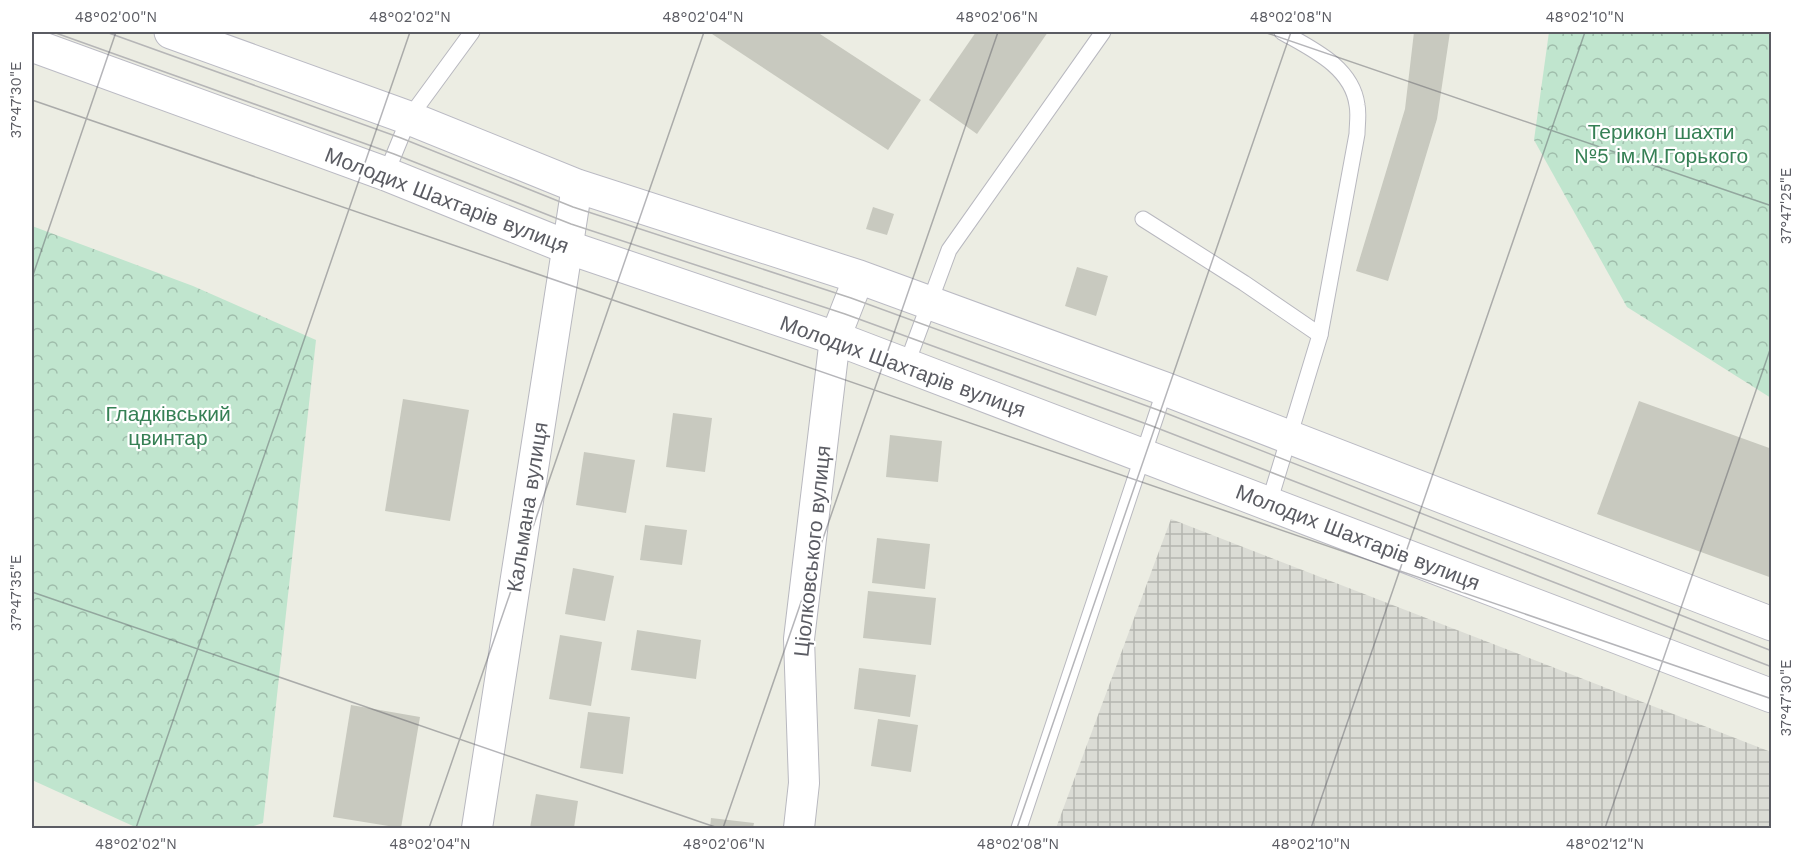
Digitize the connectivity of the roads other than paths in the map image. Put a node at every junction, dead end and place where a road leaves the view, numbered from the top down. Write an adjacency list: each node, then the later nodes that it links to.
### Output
1 (171, 32): 6 (main road)
2 (472, 32): 6 (lane)
3 (1103, 32): 12 (lane)
4 (1282, 32): 13 (lane)
5 (32, 45): 7 (main road, Молодих Шахтарів вулиця)
6 (410, 118): 7 (lane); 8 (main road)
7 (386, 174): 10 (main road, Молодих Шахтарів вулиця)
8 (577, 186): 10 (street, Кальмана вулиця); 11 (main road)
9 (1143, 219): 13 (lane)
10 (567, 247): 14 (main road, Молодих Шахтарів вулиця); 22 (street, Кальмана вулиця)
11 (859, 278): 12 (main road); 14 (street, Ціолковського вулиця)
12 (930, 304): 15 (lane); 16 (main road)
13 (1320, 335): 17 (lane)
14 (835, 338): 15 (main road, Молодих Шахтарів вулиця); 23 (street, Ціолковського вулиця)
15 (906, 366): 18 (main road, Молодих Шахтарів вулиця)
16 (1165, 389): 17 (main road); 18 (lane)
17 (1290, 438): 19 (lane); 20 (main road)
18 (1142, 454): 19 (main road, Молодих Шахтарів вулиця); 24 (lane)
19 (1269, 503): 21 (main road, Молодих Шахтарів вулиця)
20 (1772, 624)
21 (1772, 696)
22 (477, 828)
23 (799, 828)
24 (1019, 828)

